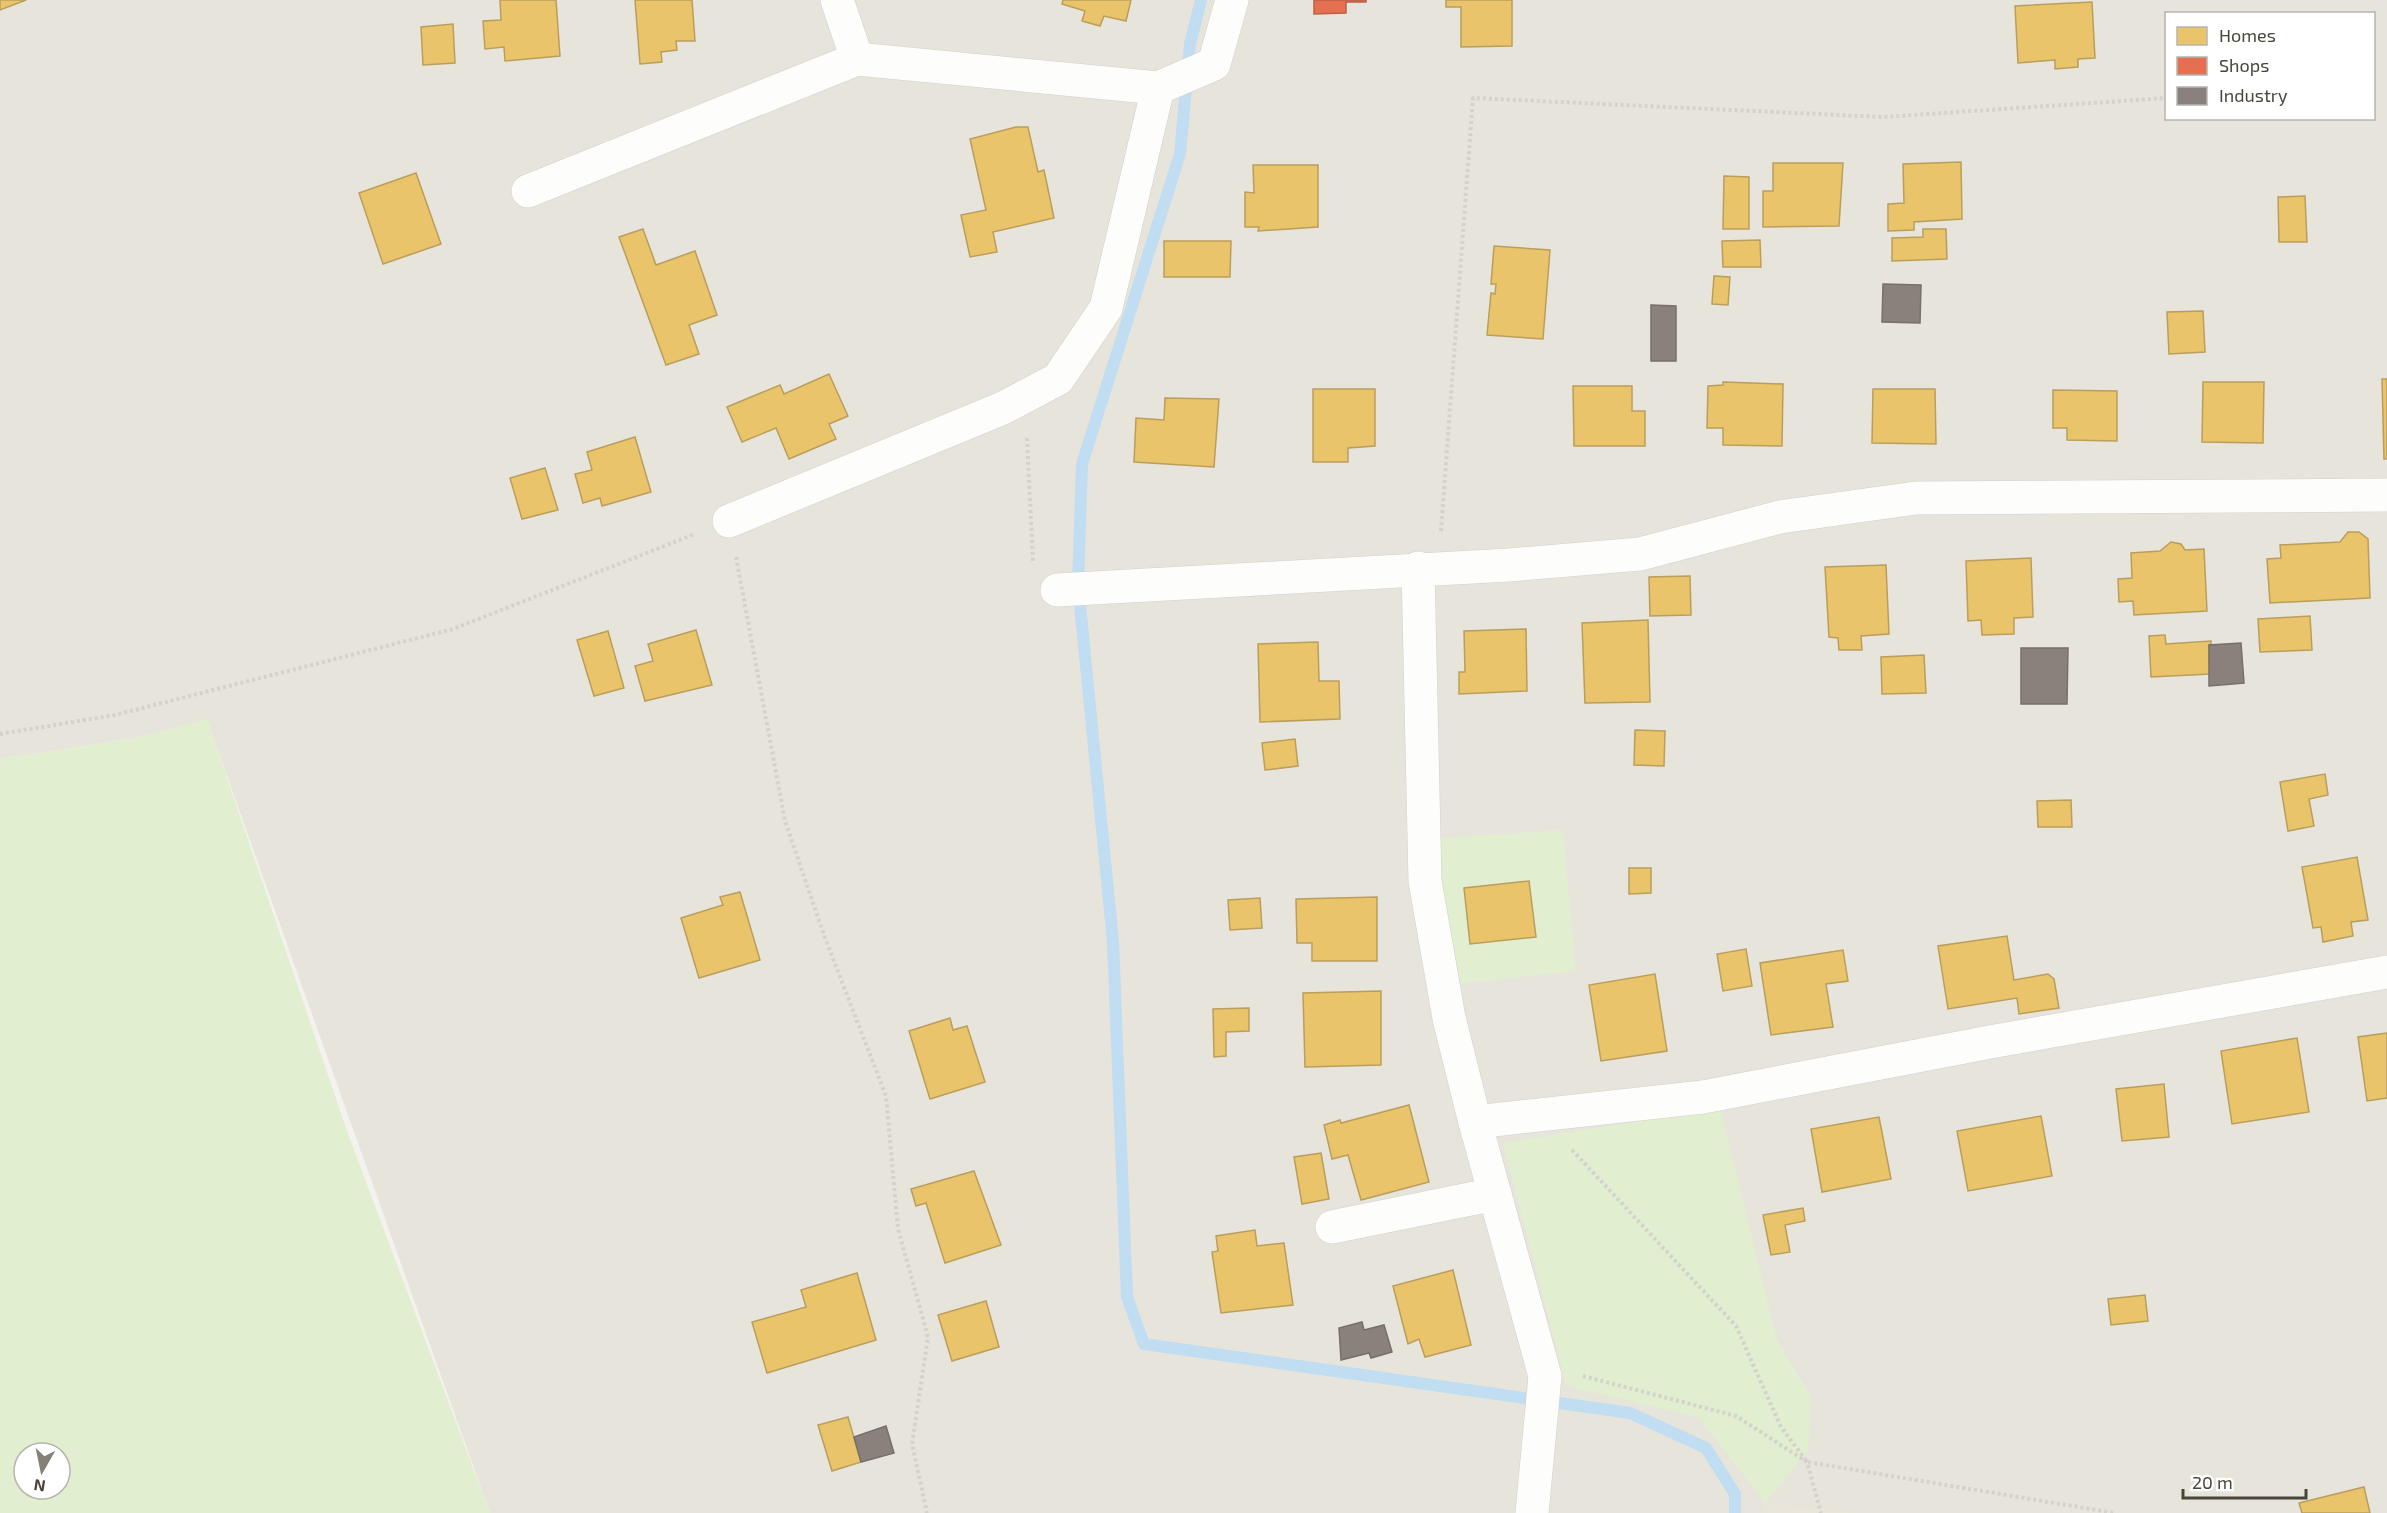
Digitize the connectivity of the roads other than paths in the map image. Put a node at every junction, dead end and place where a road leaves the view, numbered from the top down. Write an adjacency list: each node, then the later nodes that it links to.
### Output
1 (837, 0): 3 (street)
2 (1232, 0): 4 (street)
3 (857, 59): 4 (street); 5 (street)
4 (1158, 88): 7 (street)
5 (528, 191)
6 (2387, 495): 8 (street)
7 (729, 521)
8 (1428, 568): 9 (street); 11 (street)
9 (1057, 590)
10 (2387, 972): 11 (street)
11 (1475, 1122): 12 (street)
12 (1495, 1194): 13 (street); 14 (street)
13 (1332, 1227)
14 (1532, 1513)

